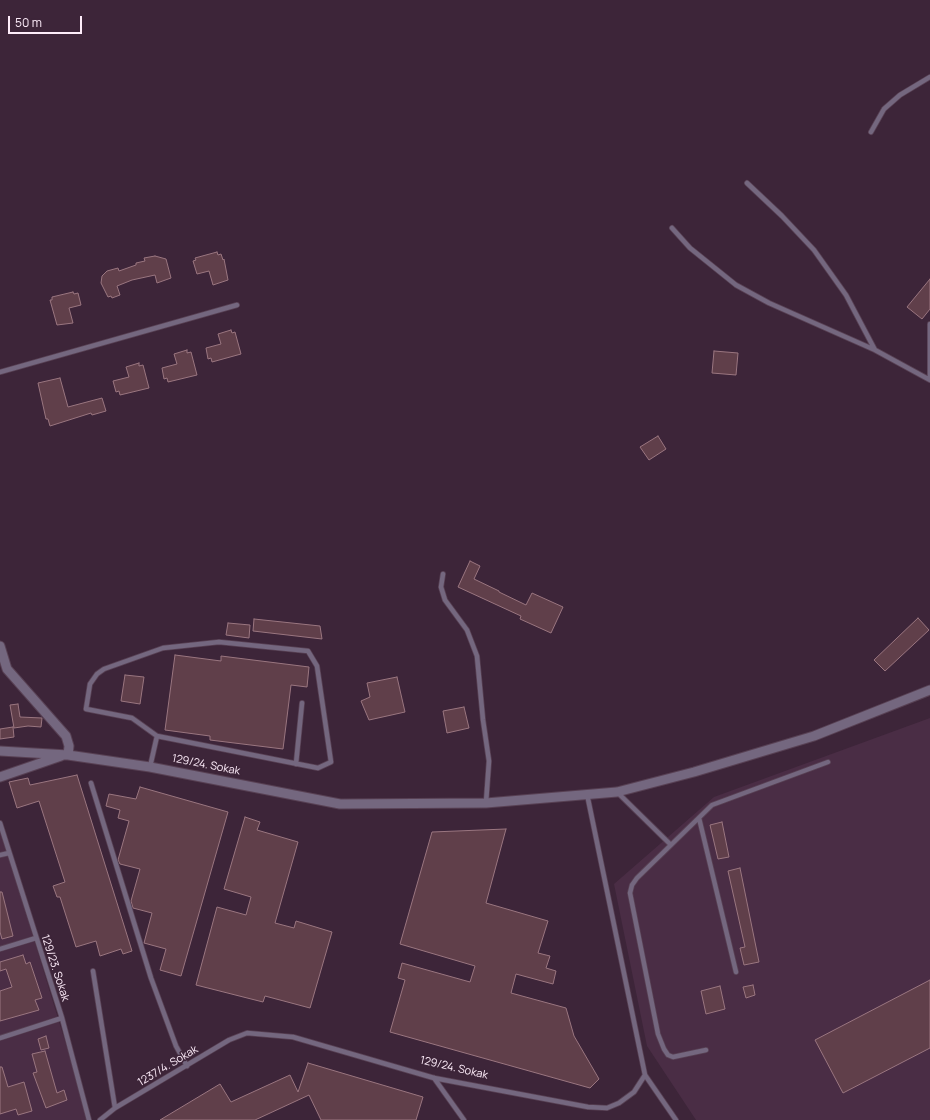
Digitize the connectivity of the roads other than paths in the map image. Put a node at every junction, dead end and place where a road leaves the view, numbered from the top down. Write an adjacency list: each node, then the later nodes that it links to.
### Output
1 (930, 77): 2 (lane)
2 (871, 132)
3 (747, 182): 7 (lane)
4 (672, 228): 7 (lane)
5 (237, 305): 8 (lane)
6 (930, 324): 9 (lane)
7 (876, 350): 9 (lane)
8 (0, 372)
9 (930, 380)
10 (443, 574): 24 (lane)
11 (0, 646): 16 (street)
12 (930, 690): 22 (street, 129/24. Sokak)
13 (302, 703): 18 (lane)
14 (157, 736): 18 (lane); 18 (lane); 19 (lane)
15 (0, 751): 16 (street, 129/24. Sokak)
16 (67, 755): 19 (street, 129/24. Sokak); 20 (street, 129/24. Sokak)
17 (828, 762): 25 (lane)
18 (296, 764)
19 (150, 767): 24 (street, 129/24. Sokak)
20 (0, 777)
21 (91, 783): 38 (lane)
22 (617, 792): 23 (street, 129/24. Sokak); 27 (lane)
23 (587, 794): 24 (street, 129/24. Sokak); 39 (lane)
24 (486, 803)
25 (699, 818): 27 (lane); 33 (lane)
26 (0, 823): 28 (lane, 129/23. Sokak)
27 (671, 845): 37 (lane)
28 (9, 853): 29 (lane); 30 (lane, 129/23. Sokak)
29 (0, 855)
30 (36, 938): 31 (lane); 34 (lane, 129/23. Sokak)
31 (0, 949)
32 (93, 971): 41 (lane)
33 (736, 972)
34 (62, 1018): 36 (lane); 42 (lane, 129/23. Sokak)
35 (247, 1033): 38 (lane, 1237/4. Sokak); 40 (lane, 129/24. Sokak)
36 (0, 1038)
37 (706, 1050)
38 (187, 1066): 41 (lane, 1237/4. Sokak)
39 (645, 1075): 40 (lane, 129/24. Sokak); 45 (lane)
40 (434, 1078): 44 (lane)
41 (115, 1108): 43 (lane, 1237/4. Sokak)
42 (89, 1120)
43 (100, 1120)
44 (464, 1120)
45 (676, 1120)

